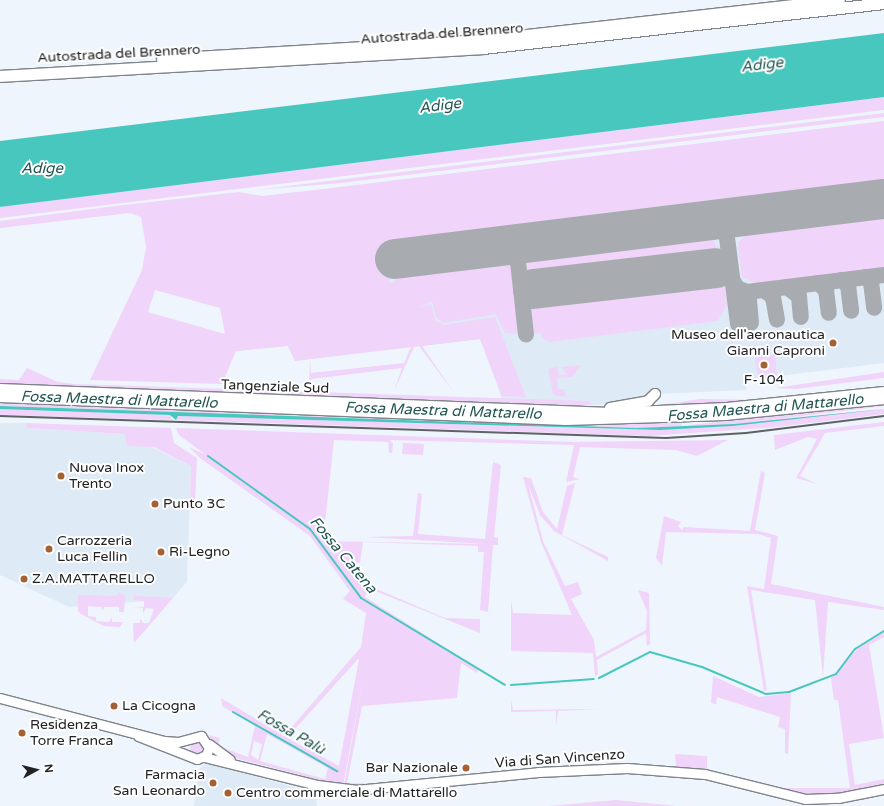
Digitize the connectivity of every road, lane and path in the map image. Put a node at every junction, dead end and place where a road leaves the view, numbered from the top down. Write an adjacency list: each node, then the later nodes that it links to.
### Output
1 (839, 0): 3 (highway, Autostrada del Brennero)
2 (884, 3): 4 (highway, Autostrada del Brennero)
3 (0, 69)
4 (0, 76)
5 (884, 392): 9 (highway, Tangenziale Sud)
6 (654, 394): 9 (highway)
7 (1, 395): 8 (highway, Tangenziale Sud); 9 (highway, Tangenziale Sud)
8 (884, 399)
9 (568, 413)
10 (0, 698): 11 (main road)
11 (138, 736): 12 (main road); 14 (main road)
12 (189, 740): 13 (main road); 14 (main road)
13 (209, 744): 15 (main road); 16 (main road, Via di San Vincenzo)
14 (188, 754): 15 (main road)
15 (204, 757): 16 (main road, Via di San Vincenzo)
16 (237, 763): 17 (main road, Via di San Vincenzo)
17 (884, 789)

